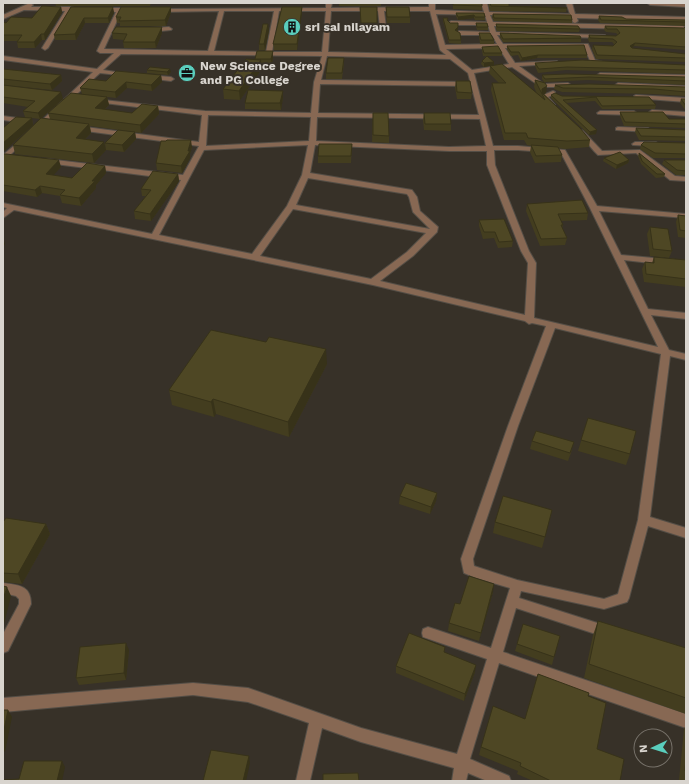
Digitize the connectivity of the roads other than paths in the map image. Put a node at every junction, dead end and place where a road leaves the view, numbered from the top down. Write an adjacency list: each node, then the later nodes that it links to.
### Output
1 (15, 3): 6 (street)
2 (172, 3): 14 (street)
3 (484, 3): 18 (street)
4 (569, 3): 19 (street)
5 (650, 3): 8 (street)
6 (29, 5): 10 (street); 20 (street)
7 (328, 6): 16 (street); 17 (street); 42 (street)
8 (686, 6)
9 (432, 8): 17 (street); 18 (street); 37 (street)
10 (69, 10): 11 (street); 38 (street)
11 (119, 10): 12 (street); 28 (street)
12 (140, 10)
13 (154, 10): 14 (street)
14 (168, 10): 15 (street)
15 (222, 10): 16 (street); 40 (street)
16 (277, 10): 41 (street)
17 (381, 10): 25 (street)
18 (486, 12): 19 (street); 22 (street)
19 (573, 15): 21 (street); 24 (street)
20 (3, 17)
21 (686, 19)
22 (489, 22): 23 (street); 24 (street); 32 (street)
23 (451, 23)
24 (578, 25): 26 (street); 33 (street)
25 (383, 27)
26 (683, 28)
27 (170, 29): 30 (street)
28 (110, 30): 29 (street); 39 (street)
29 (117, 30)
30 (140, 30)
31 (459, 33): 32 (street)
32 (493, 33): 33 (street); 35 (street)
33 (582, 35): 34 (street); 36 (street)
34 (608, 36)
35 (499, 45): 36 (street); 37 (street); 49 (street)
36 (590, 45): 47 (street)
37 (442, 47): 43 (street)
38 (45, 48)
39 (119, 52): 40 (street); 50 (street)
40 (211, 52): 41 (street)
41 (269, 53): 42 (street)
42 (325, 54): 43 (street); 59 (street)
43 (452, 57): 51 (street)
44 (3, 58): 50 (street)
45 (565, 62): 49 (street)
46 (586, 62): 47 (street)
47 (593, 62): 48 (street)
48 (608, 63)
49 (513, 64): 51 (street); 56 (street)
50 (98, 72): 53 (street); 68 (street)
51 (471, 72): 60 (street)
52 (589, 75): 57 (street)
53 (134, 76)
54 (141, 76): 58 (street)
55 (545, 76): 56 (street)
56 (531, 77): 63 (street)
57 (686, 77)
58 (171, 79)
59 (317, 82): 60 (street); 75 (street)
60 (475, 84): 78 (street)
61 (573, 84): 63 (street)
62 (610, 84): 64 (street)
63 (543, 86): 65 (street)
64 (686, 88)
65 (552, 93): 67 (street); 73 (street)
66 (63, 96): 68 (street)
67 (561, 96)
68 (71, 97): 69 (street); 80 (street)
69 (79, 98)
70 (632, 98): 72 (street)
71 (87, 99): 74 (street)
72 (686, 100)
73 (559, 112)
74 (205, 114): 75 (street); 89 (street)
75 (314, 114): 78 (street); 86 (street)
76 (600, 114): 77 (street)
77 (686, 114)
78 (483, 117): 90 (street)
79 (3, 118): 80 (street)
80 (42, 124): 81 (street); 91 (street)
81 (50, 125)
82 (72, 128): 89 (street)
83 (577, 128): 93 (street)
84 (618, 129): 85 (street)
85 (656, 130)
86 (312, 142): 89 (street); 90 (street); 95 (street)
87 (635, 144): 88 (street)
88 (664, 144)
89 (202, 146): 96 (street)
90 (490, 147): 100 (street); 111 (street)
91 (7, 157)
92 (38, 160): 96 (street)
93 (651, 161): 94 (street); 97 (street)
94 (665, 161)
95 (306, 175): 99 (street); 103 (street)
96 (186, 178): 104 (street)
97 (686, 179)
98 (8, 206): 101 (street); 104 (street)
99 (291, 206): 103 (street); 106 (street)
100 (594, 208): 102 (street); 105 (street)
101 (3, 216)
102 (686, 216)
103 (432, 232): 108 (street)
104 (154, 237): 106 (street)
105 (618, 256): 107 (street); 109 (street)
106 (254, 258): 108 (street)
107 (686, 264)
108 (373, 282): 111 (street)
109 (645, 311): 110 (street); 113 (street)
110 (686, 316)
111 (529, 321): 112 (street)
112 (551, 326): 113 (street); 117 (street)
113 (666, 352): 114 (street); 115 (street)
114 (686, 357)
115 (644, 520): 116 (street); 117 (street)
116 (686, 533)
117 (517, 585): 119 (street)
118 (3, 588): 122 (street)
119 (513, 601): 121 (street); 123 (street)
120 (428, 633): 123 (street)
121 (618, 636)
122 (3, 647)
123 (496, 656): 126 (street); 127 (street)
124 (3, 705): 125 (street)
125 (317, 719): 127 (street); 128 (street)
126 (686, 721)
127 (462, 763): 129 (street); 130 (street)
128 (303, 781)
129 (459, 781)
130 (504, 781)

